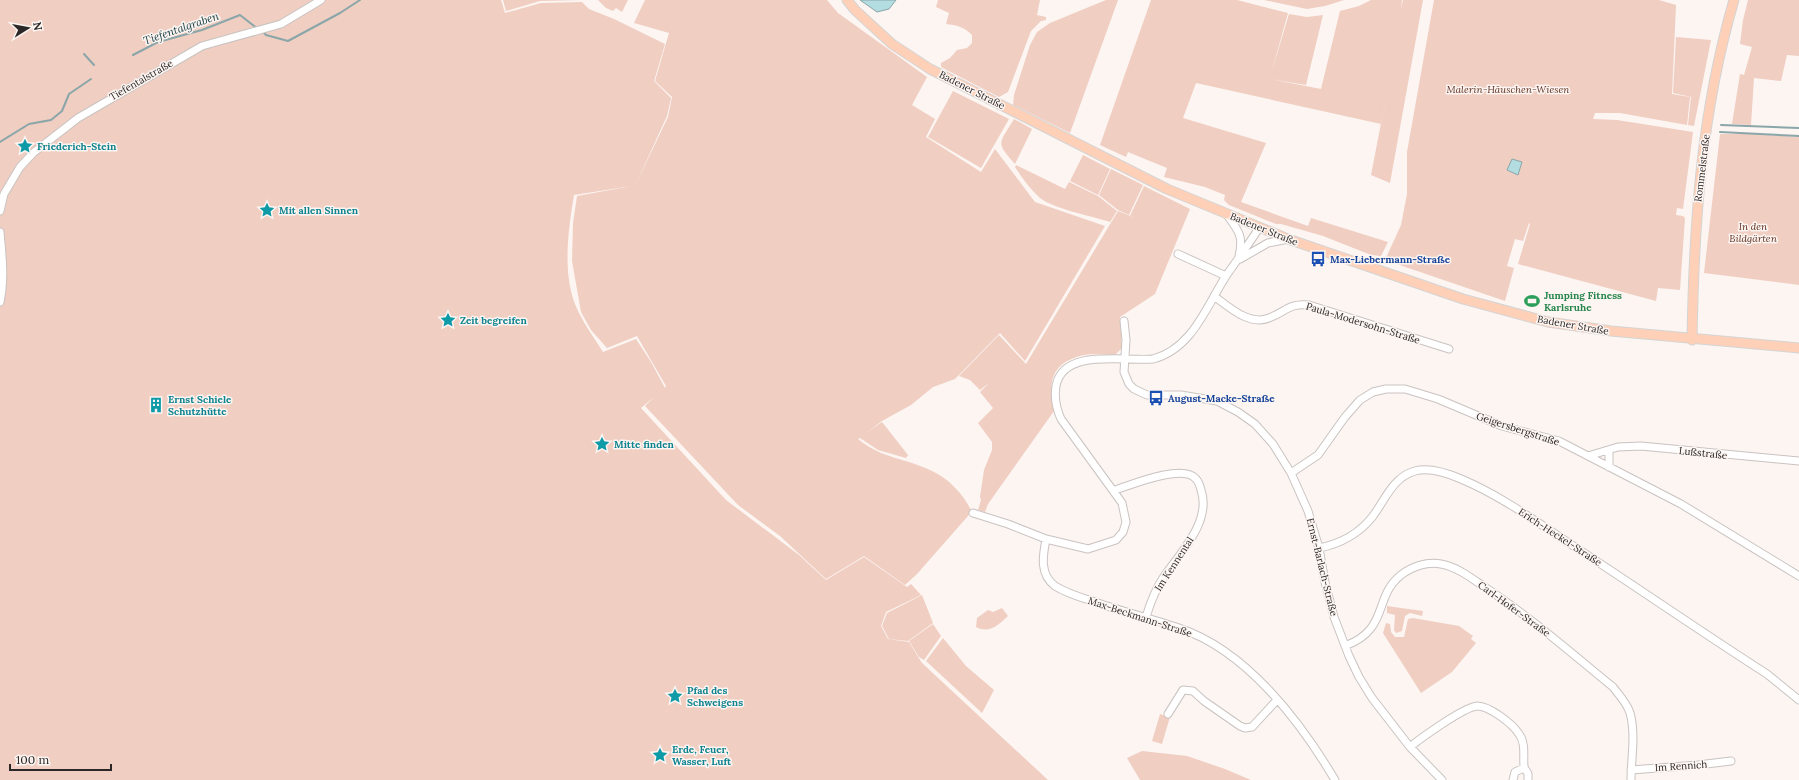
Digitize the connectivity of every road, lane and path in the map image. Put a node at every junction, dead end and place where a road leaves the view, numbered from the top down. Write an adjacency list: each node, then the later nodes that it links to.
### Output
1 (321, 0): 4 (street, Tiefentalstraße)
2 (847, 0): 5 (main road, Badener Straße)
3 (1734, 0): 15 (main road, Rommelstraße)
4 (0, 210)
5 (1227, 215): 6 (main road, Badener Straße); 10 (street)
6 (1259, 228): 8 (main road, Badener Straße); 10 (street)
7 (0, 232): 13 (street)
8 (1288, 239): 10 (street); 15 (main road, Badener Straße)
9 (1178, 254): 11 (street)
10 (1237, 262): 11 (street)
11 (1226, 276): 12 (street)
12 (1214, 296): 17 (street, Paula-Modersohn-Straße); 18 (street)
13 (0, 302)
14 (1124, 321): 18 (street)
15 (1692, 340): 16 (main road, Badener Straße)
16 (1799, 348)
17 (1449, 349)
18 (1126, 360): 23 (street, Ernst-Barlach-Straße); 24 (street)
19 (1609, 451): 20 (street, Lußstraße); 21 (street, Lußstraße); 22 (street)
20 (1588, 456): 22 (street, Geigersbergstraße); 23 (street, Geigersbergstraße)
21 (1799, 461)
22 (1609, 467): 28 (street, Geigersbergstraße)
23 (1291, 473): 27 (street, Ernst-Barlach-Straße)
24 (1115, 490): 26 (street); 29 (street, Im Kennental)
25 (973, 513): 26 (street)
26 (1046, 538): 29 (street, Max-Beckmann-Straße)
27 (1319, 548): 30 (street, Ernst-Barlach-Straße); 32 (street, Erich-Heckel-Straße)
28 (1799, 576)
29 (1146, 617): 31 (street, Max-Beckmann-Straße)
30 (1345, 646): 34 (street, Ernst-Barlach-Straße); 37 (street, Carl-Hofer-Straße)
31 (1277, 700): 33 (street); 38 (street, Max-Beckmann-Straße)
32 (1799, 700)
33 (1168, 714)
34 (1410, 747): 36 (street); 39 (street, Ernst-Barlach-Straße)
35 (1731, 761): 37 (street, Im Rennich)
36 (1524, 768): 40 (street); 41 (street)
37 (1631, 770): 42 (street, Carl-Hofer-Straße)
38 (1334, 780)
39 (1442, 780)
40 (1513, 780)
41 (1528, 780)
42 (1631, 780)

